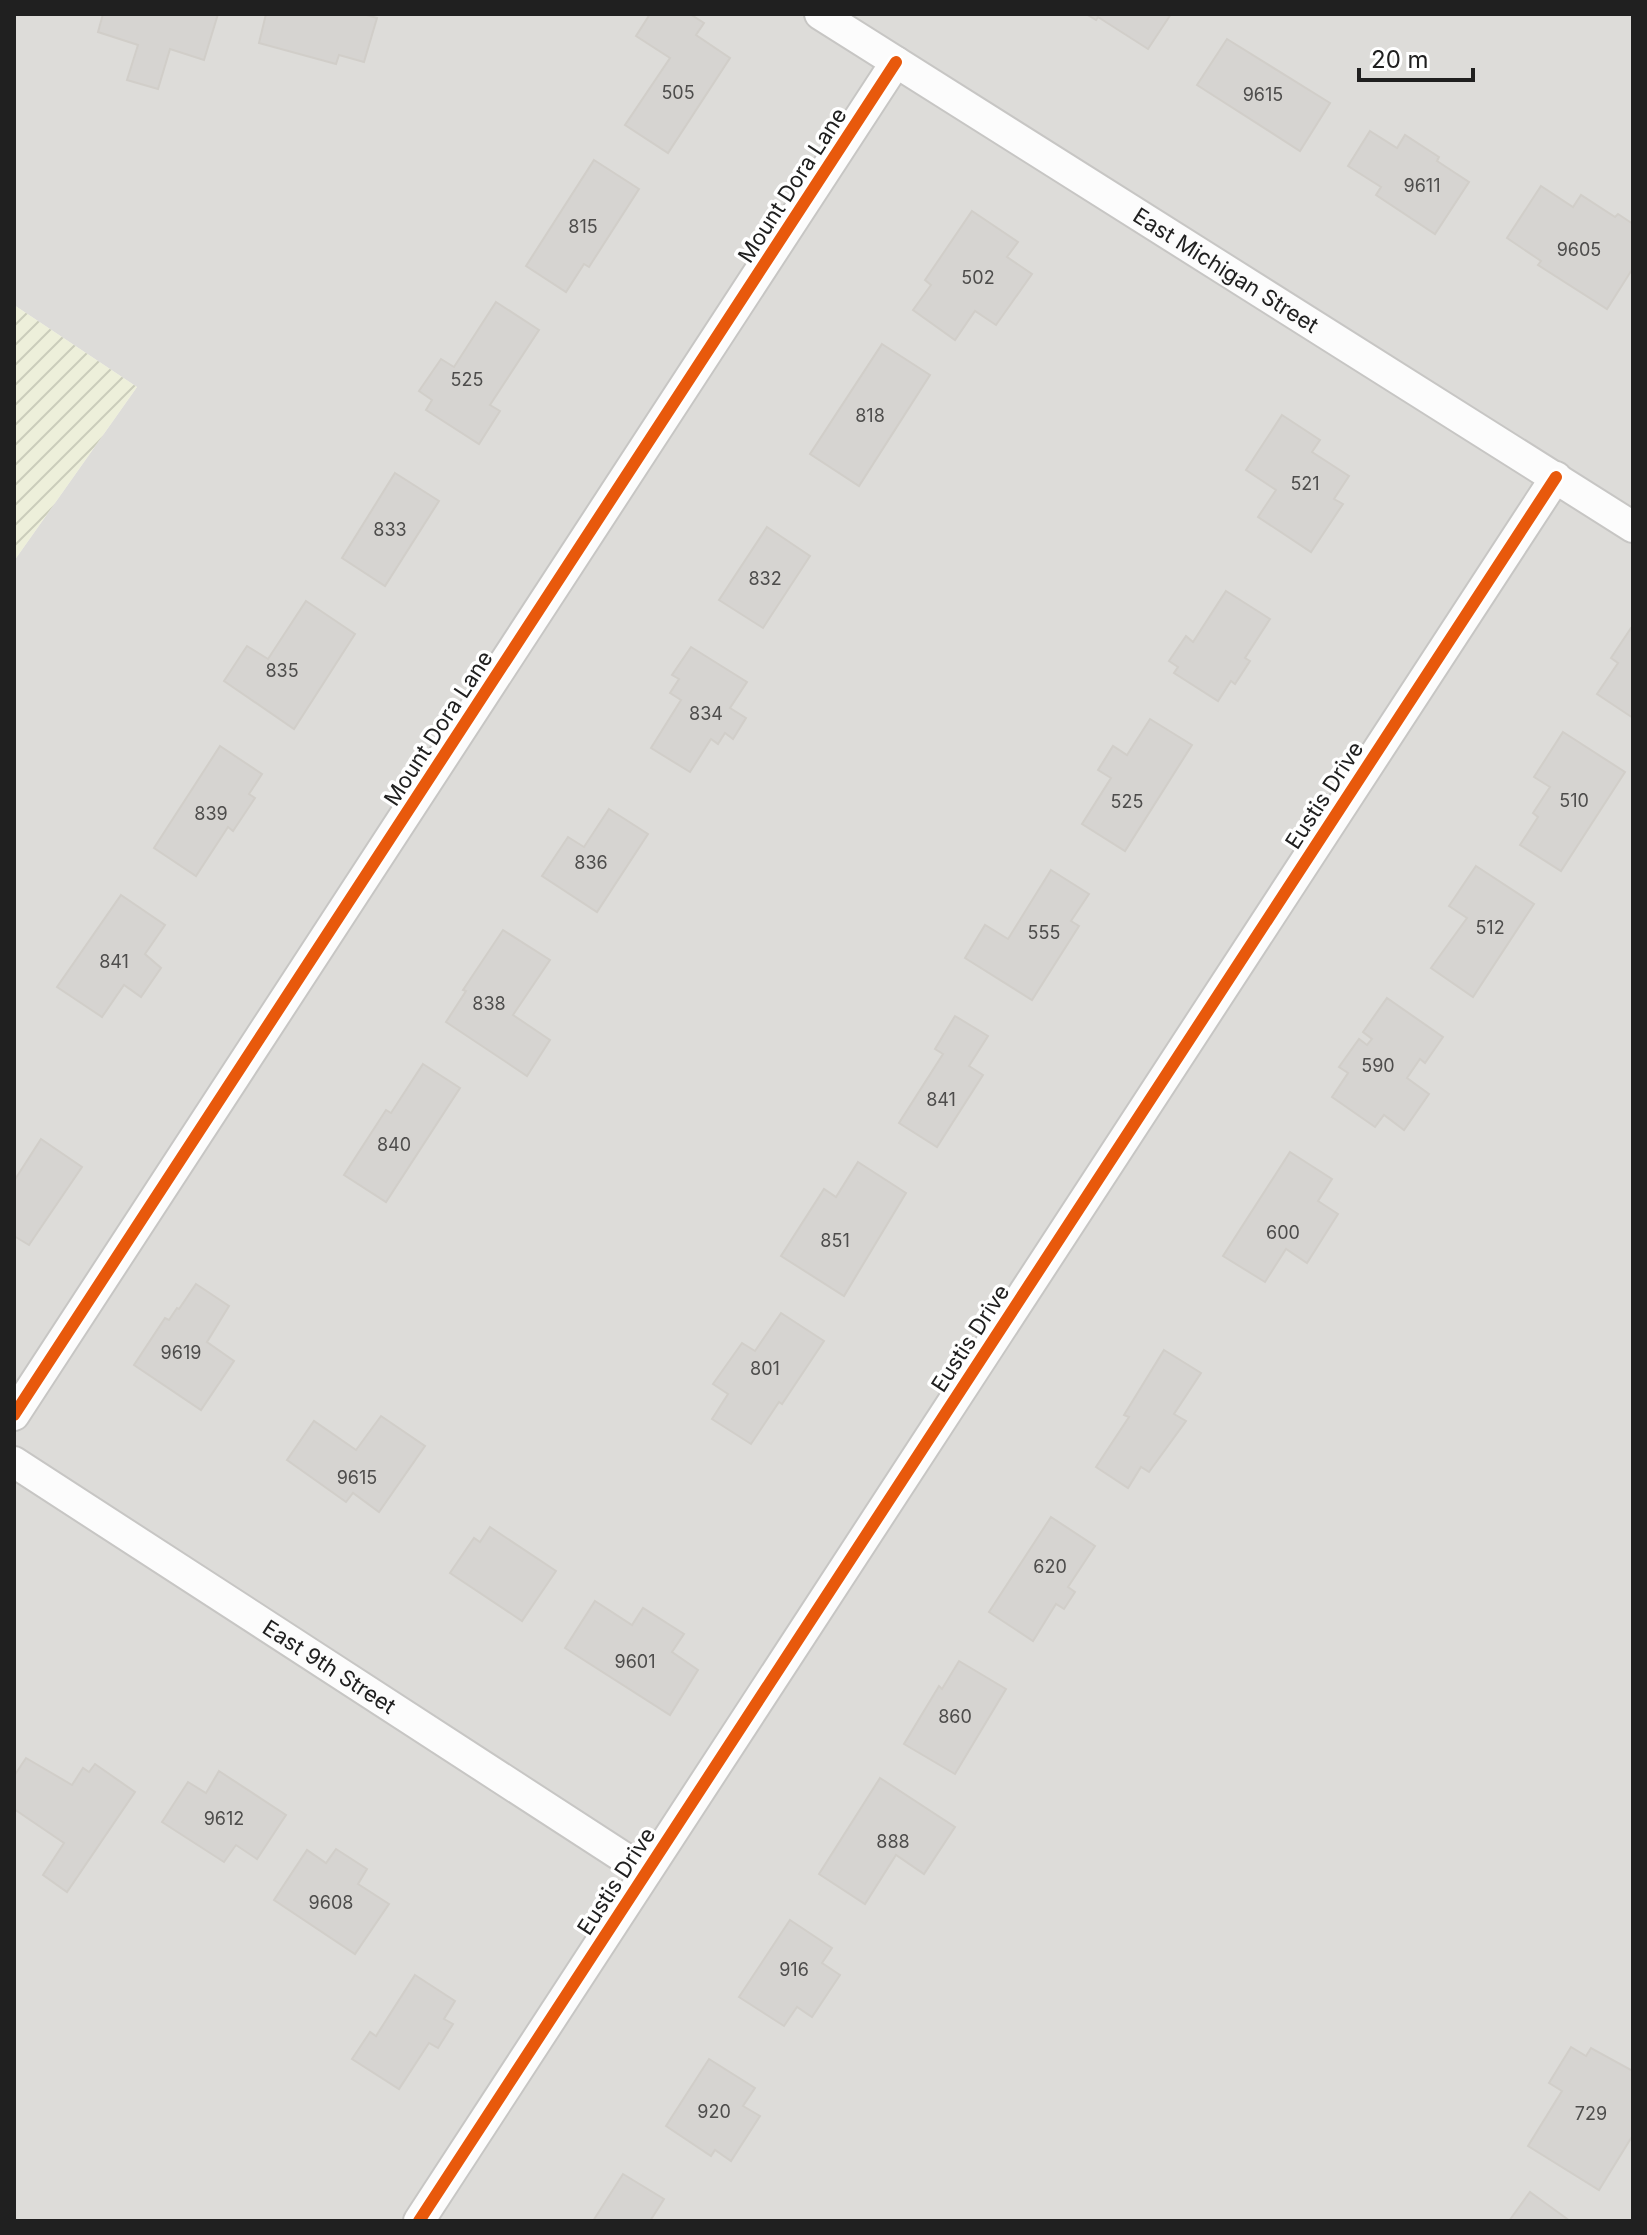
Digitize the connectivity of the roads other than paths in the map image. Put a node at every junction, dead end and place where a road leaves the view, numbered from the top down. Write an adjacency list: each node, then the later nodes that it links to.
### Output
1 (820, 14): 2 (street, East Michigan Street)
2 (896, 62): 3 (street, East Michigan Street); 5 (street, Mount Dora Lane)
3 (1556, 477): 4 (street, East Michigan Street); 7 (street, Eustis Drive)
4 (1633, 527)
5 (14, 1415)
6 (14, 1462): 7 (street, East 9th Street)
7 (646, 1872): 8 (street, Eustis Drive)
8 (419, 2221)

